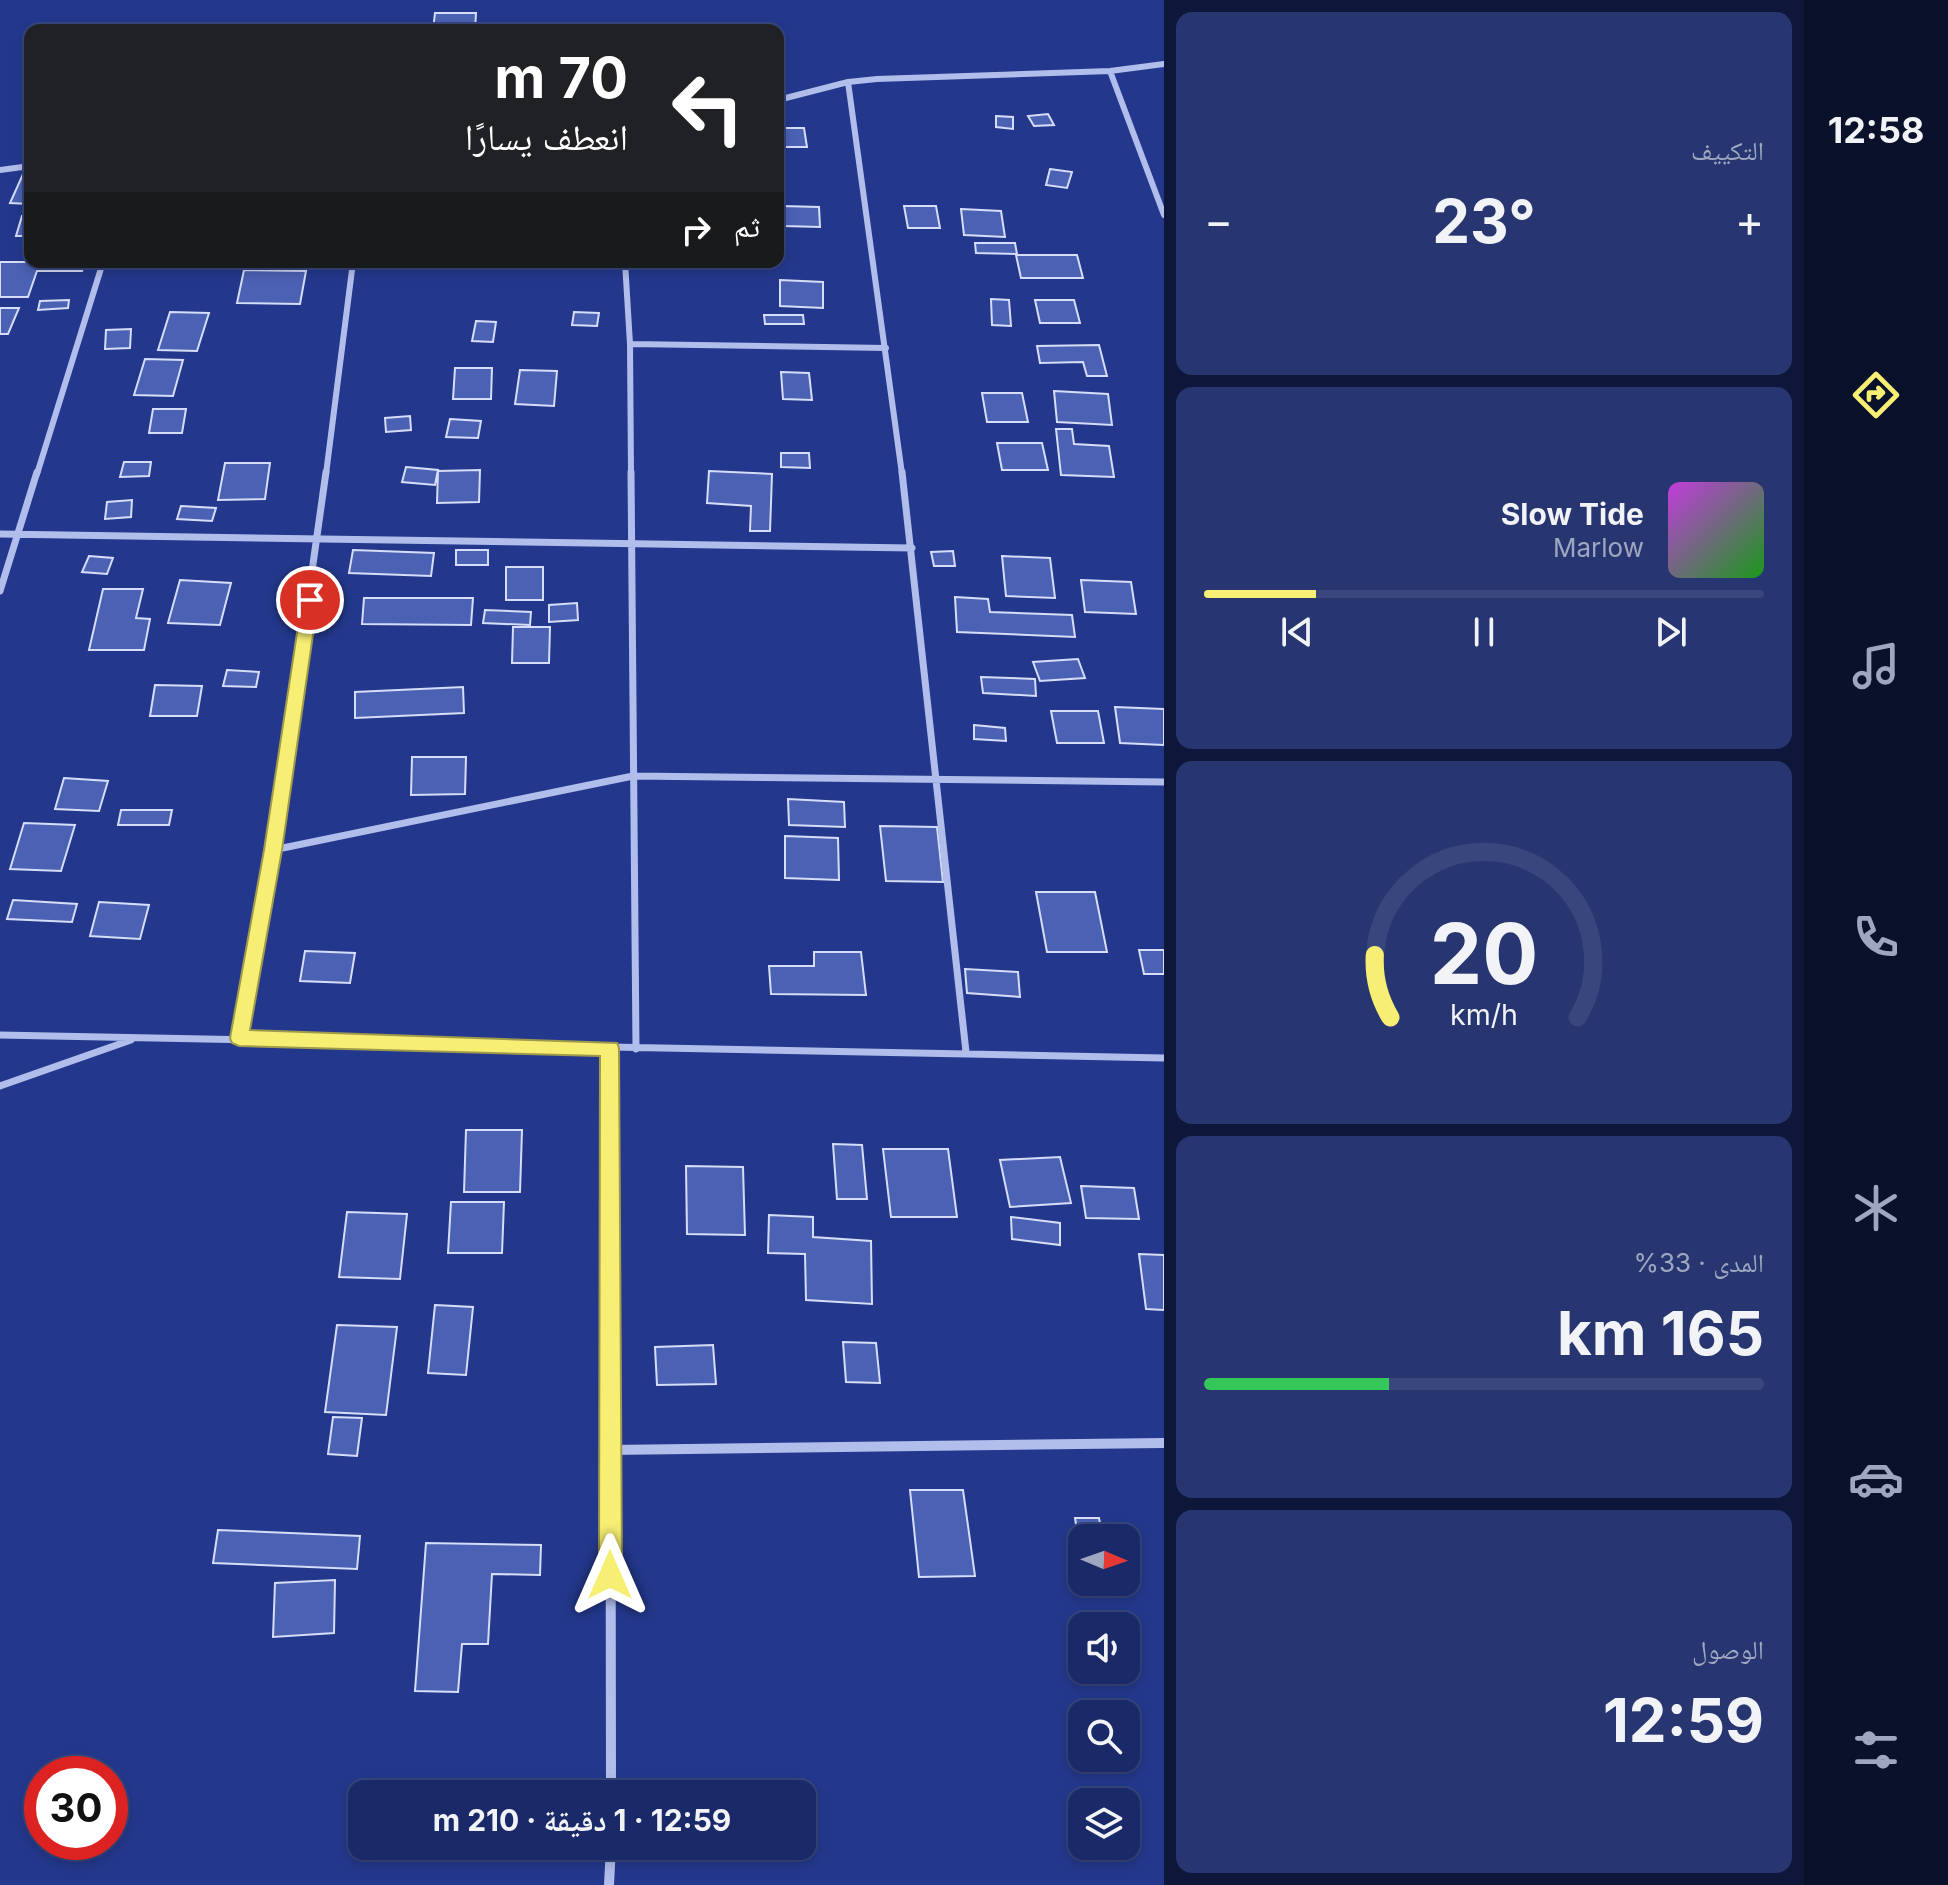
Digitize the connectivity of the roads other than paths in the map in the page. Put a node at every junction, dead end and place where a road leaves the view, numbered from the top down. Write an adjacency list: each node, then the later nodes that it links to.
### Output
1 (1164, 64): 2 (street)
2 (1110, 71): 3 (street); 7 (street)
3 (848, 82): 4 (street); 13 (street)
4 (784, 98)
5 (24, 167): 6 (street)
6 (0, 170)
7 (1162, 199): 8 (street)
8 (1164, 215)
9 (101, 268): 15 (street)
10 (352, 268): 16 (street)
11 (625, 268): 12 (street)
12 (630, 344): 13 (street); 17 (street)
13 (886, 348): 18 (street)
14 (0, 534): 15 (street)
15 (17, 535): 16 (street); 19 (street)
16 (319, 538): 17 (street); 23 (street)
17 (631, 546): 18 (street); 20 (street)
18 (912, 548): 21 (street)
19 (0, 591)
20 (633, 776): 21 (street); 23 (street); 28 (street)
21 (937, 778): 22 (street); 29 (street)
22 (1164, 782)
23 (273, 850): 26 (street)
24 (0, 1035): 25 (street)
25 (140, 1037): 26 (street); 31 (street)
26 (239, 1038): 27 (street)
27 (610, 1048): 28 (street); 33 (street)
28 (636, 1049): 29 (street)
29 (966, 1052): 30 (street)
30 (1164, 1058)
31 (0, 1086)
32 (1164, 1443): 33 (street)
33 (610, 1450): 34 (street)
34 (611, 1780)
35 (610, 1860): 36 (street)
36 (609, 1885)

